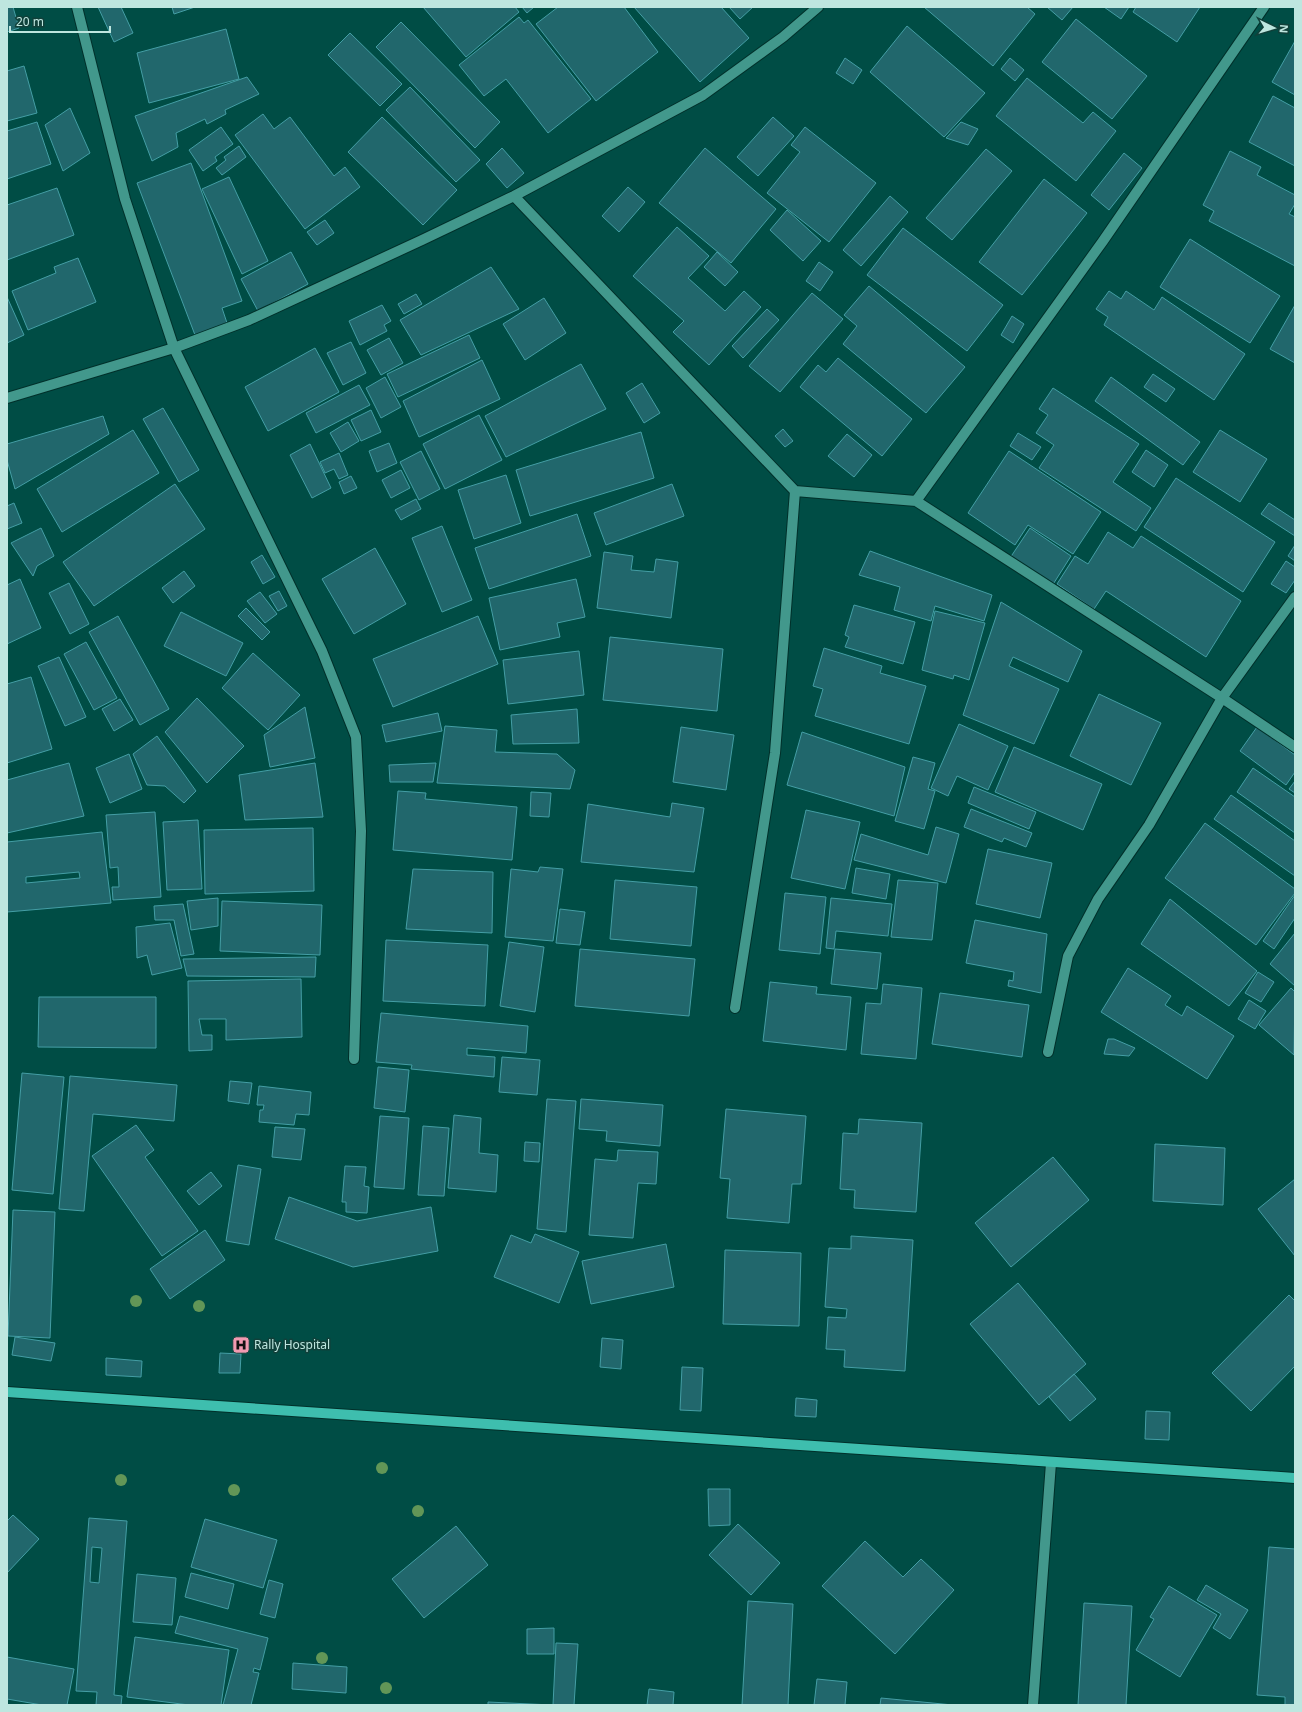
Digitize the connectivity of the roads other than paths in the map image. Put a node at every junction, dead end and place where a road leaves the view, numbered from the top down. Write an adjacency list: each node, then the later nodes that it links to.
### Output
1 (76, 7): 5 (street)
2 (818, 7): 4 (street)
3 (1264, 7): 8 (street)
4 (514, 196): 5 (street); 7 (street)
5 (174, 348): 6 (street); 14 (street)
6 (7, 398)
7 (795, 491): 8 (street); 12 (street)
8 (916, 501): 10 (street)
9 (1295, 597): 10 (street)
10 (1222, 698): 11 (street); 13 (street)
11 (1295, 747)
12 (735, 1008)
13 (1048, 1052)
14 (354, 1059)
15 (7, 1392): 16 (main road)
16 (1051, 1462): 17 (main road); 18 (street)
17 (1295, 1478)
18 (1033, 1705)

